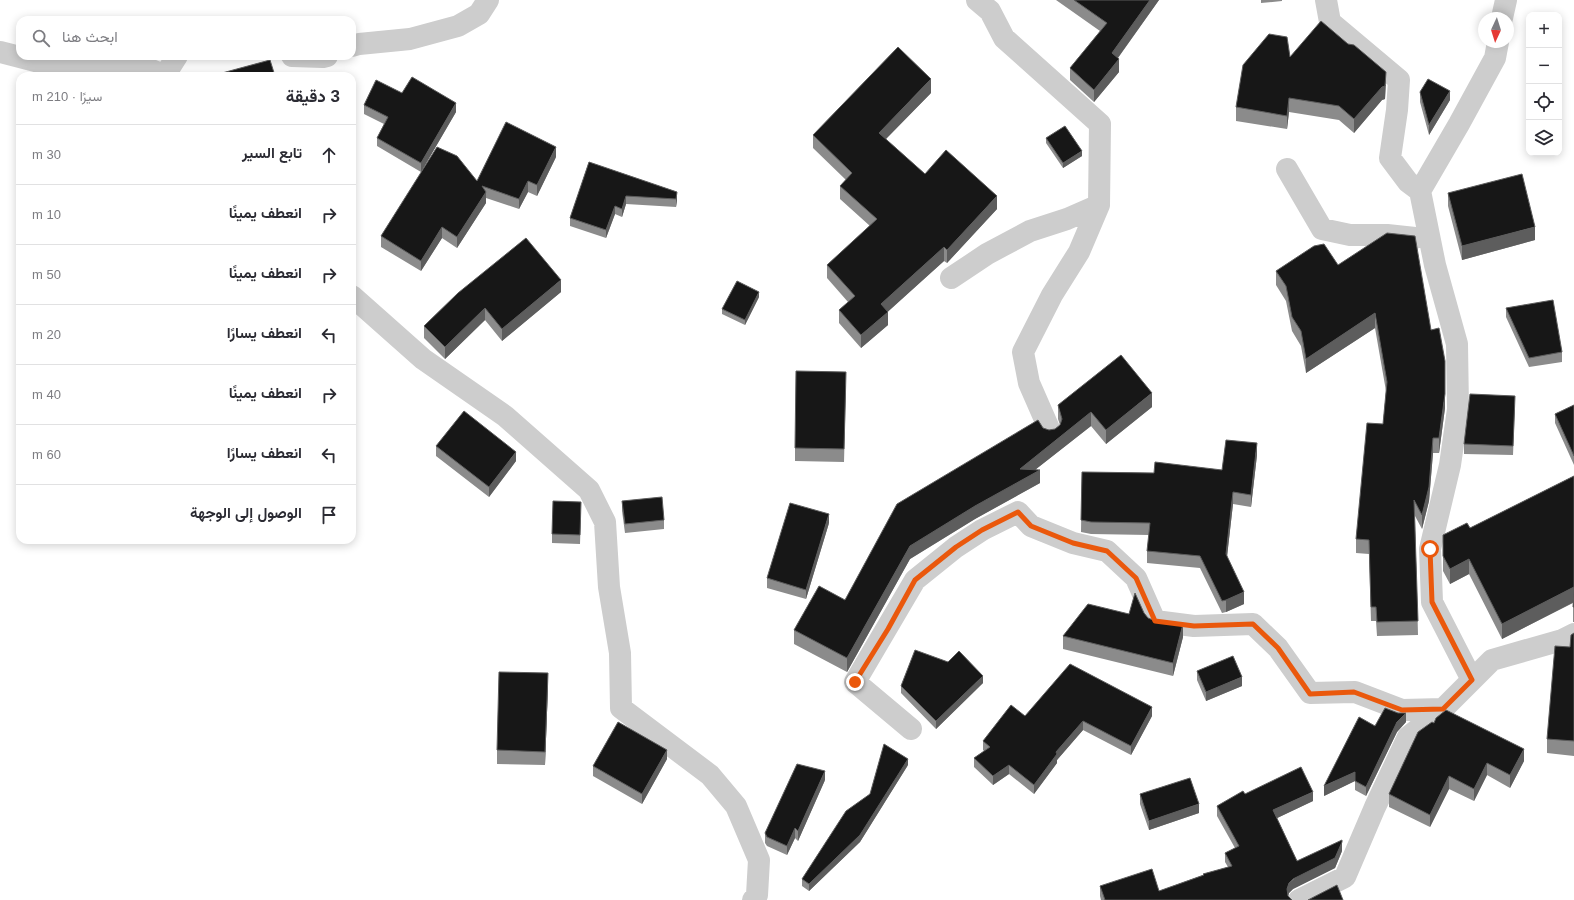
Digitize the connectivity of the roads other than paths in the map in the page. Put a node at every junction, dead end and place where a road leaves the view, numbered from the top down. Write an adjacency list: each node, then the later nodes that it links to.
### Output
1 (488, 0): 6 (street)
2 (977, 0): 16 (street)
3 (1326, 0): 15 (street)
4 (1506, 0): 5 (street)
5 (1503, 12)
6 (356, 45)
7 (1497, 48): 15 (street)
8 (0, 52): 9 (street)
9 (16, 56)
10 (31, 60): 12 (street)
11 (174, 60): 13 (street)
12 (157, 72)
13 (167, 72)
14 (1287, 169): 17 (street)
15 (1420, 191): 17 (street)
16 (1099, 205): 18 (street); 20 (street)
17 (1430, 239): 22 (street)
18 (951, 278)
19 (356, 300): 25 (street)
20 (1050, 431)
21 (1574, 634): 22 (street)
22 (1472, 680): 23 (street)
23 (1443, 709): 24 (street); 26 (street)
24 (911, 729)
25 (753, 900)
26 (1299, 900)

